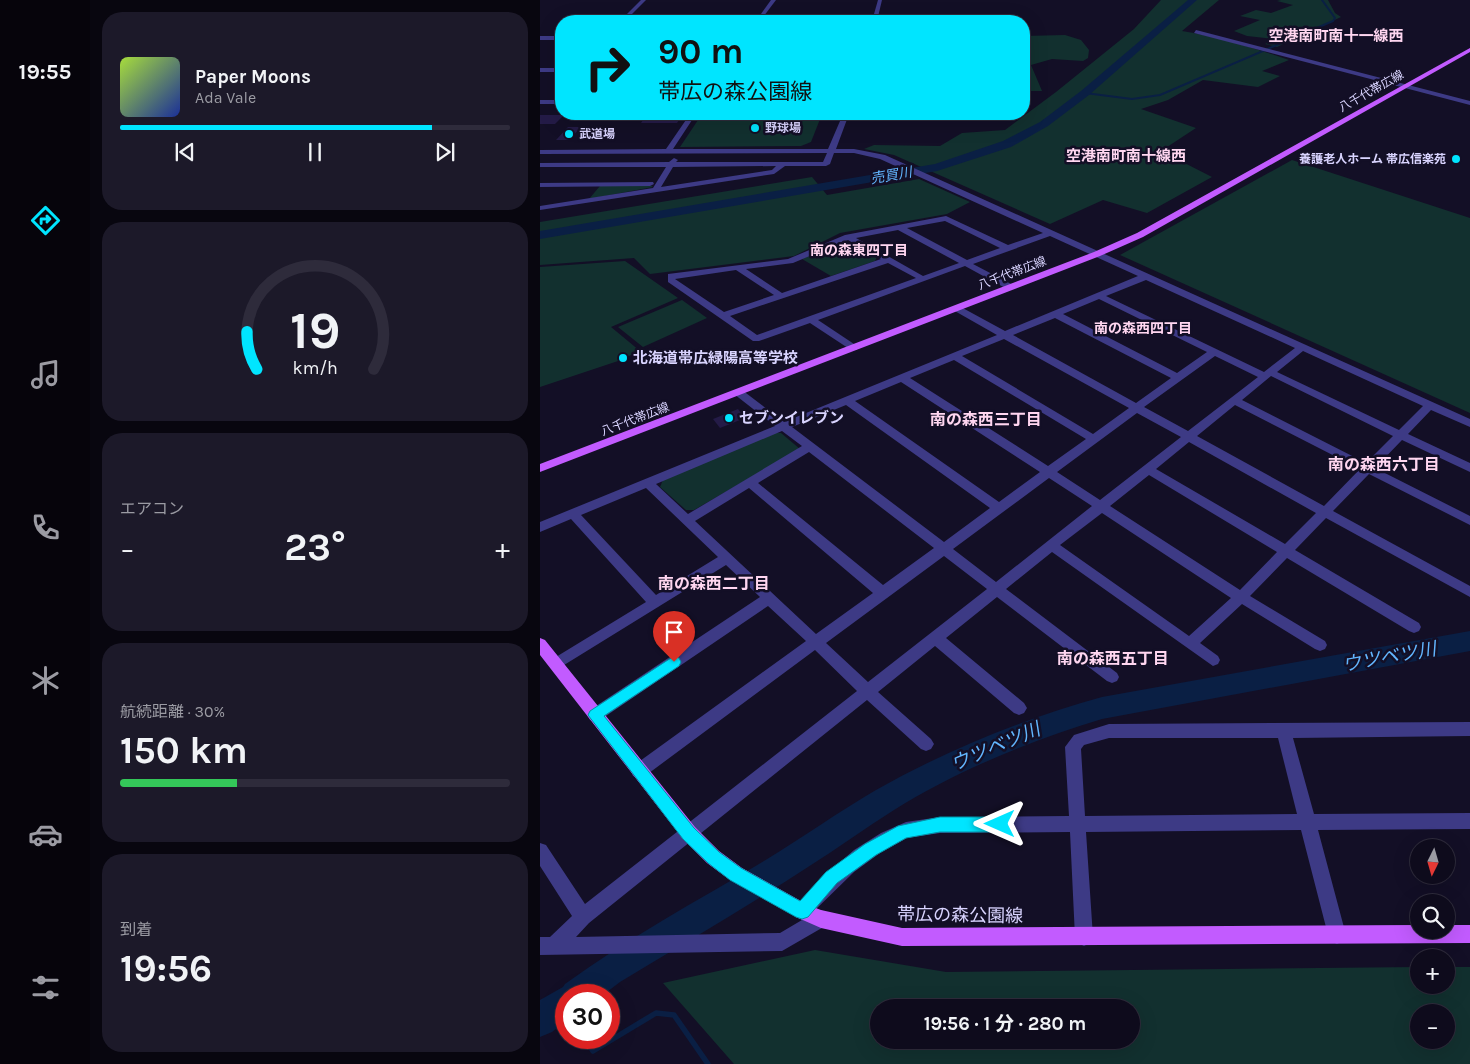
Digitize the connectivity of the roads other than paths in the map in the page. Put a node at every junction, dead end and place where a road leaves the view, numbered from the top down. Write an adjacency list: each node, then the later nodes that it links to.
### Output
1 (644, 0): 4 (street)
2 (774, 0): 5 (street)
3 (880, 0): 6 (street)
4 (628, 15)
5 (763, 15)
6 (876, 15)
7 (1196, 32): 13 (street)
8 (540, 38): 9 (street)
9 (555, 38)
10 (1470, 50): 13 (main road, 八千代帯広線)
11 (540, 70): 12 (street)
12 (555, 70)
13 (1405, 86): 18 (street); 36 (main road, 八千代帯広線)
14 (555, 93): 16 (street)
15 (540, 102): 16 (street)
16 (551, 102): 17 (street)
17 (555, 102)
18 (1470, 103)
19 (689, 120): 25 (street)
20 (844, 120): 22 (street)
21 (680, 151): 22 (street); 25 (street); 26 (street)
22 (831, 151): 27 (street); 33 (street)
23 (540, 152): 24 (street)
24 (551, 152): 25 (street); 28 (street)
25 (668, 152)
26 (671, 164): 27 (street); 28 (street); 30 (street)
27 (783, 164): 30 (street)
28 (540, 165)
29 (540, 185): 30 (street)
30 (658, 187): 31 (street)
31 (540, 208)
32 (899, 227): 34 (street); 35 (street); 38 (street)
33 (1050, 233): 35 (street); 36 (street)
34 (848, 237): 37 (street); 39 (street)
35 (1007, 248): 38 (street)
36 (1098, 254): 40 (street); 42 (main road, 八千代帯広線)
37 (887, 260): 41 (street); 43 (street)
38 (966, 263): 41 (street); 42 (street)
39 (737, 267): 43 (street); 47 (street)
40 (1147, 276): 44 (street); 50 (street)
41 (923, 279): 48 (street)
42 (1010, 287): 45 (main road, 八千代帯広線)
43 (780, 296): 47 (street)
44 (1099, 296): 46 (street); 52 (street)
45 (956, 308): 49 (street); 51 (main road, 八千代帯広線)
46 (1055, 314): 49 (street); 56 (street)
47 (722, 316): 48 (street)
48 (811, 319): 51 (street)
49 (1004, 334): 53 (street); 61 (street)
50 (1303, 346): 54 (street); 60 (street)
51 (854, 348): 57 (main road, 八千代帯広線)
52 (1213, 352): 54 (street); 56 (street)
53 (955, 356): 55 (street); 66 (street)
54 (1267, 374): 59 (street); 64 (street)
55 (903, 378): 58 (street); 72 (street)
56 (1178, 378): 61 (street)
57 (738, 392): 63 (street); 68 (main road, 八千代帯広線)
58 (846, 400): 63 (street); 76 (street)
59 (1234, 401): 65 (street); 71 (street)
60 (1430, 405): 62 (street); 64 (street)
61 (1138, 408): 65 (street); 66 (street)
62 (1470, 423)
63 (782, 426): 67 (street); 73 (street)
64 (1401, 434): 69 (street); 71 (street)
65 (1189, 436): 70 (street); 77 (street)
66 (1094, 439): 72 (street)
67 (809, 447): 74 (street); 83 (street)
68 (540, 468)
69 (1470, 468)
70 (1148, 469): 75 (street); 84 (street)
71 (1366, 469): 77 (street); 80 (street)
72 (1049, 472): 75 (street); 76 (street)
73 (647, 482): 78 (street); 79 (street)
74 (751, 483): 79 (street); 88 (street)
75 (1101, 506): 82 (street); 89 (street)
76 (999, 508): 83 (street)
77 (1324, 510): 84 (street); 87 (street)
78 (573, 512): 81 (street); 91 (street)
79 (688, 520): 85 (street)
80 (1470, 521)
81 (540, 527)
82 (1052, 546): 86 (street); 95 (street)
83 (944, 549): 86 (street); 88 (street)
84 (1284, 551): 89 (street); 92 (street)
85 (727, 558): 90 (street); 91 (street)
86 (995, 590): 93 (street); 100 (street)
87 (1470, 592)
88 (883, 593): 94 (street)
89 (1241, 597): 95 (street); 97 (street)
90 (769, 598): 94 (street); 103 (street)
91 (655, 603): 99 (street)
92 (1414, 627)
93 (935, 637): 101 (street); 102 (street)
94 (817, 643): 101 (street); 107 (street)
95 (1191, 643): 98 (street)
96 (540, 644): 99 (main road, 帯広の森公園線)
97 (1320, 645)
98 (1213, 660)
99 (556, 664): 103 (main road, 帯広の森公園線)
100 (1112, 677)
101 (867, 691): 106 (street); 111 (street)
102 (1020, 708)
103 (595, 715): 107 (main road, 帯広の森公園線)
104 (1470, 729): 105 (street)
105 (1284, 731): 109 (street); 110 (street)
106 (926, 744)
107 (639, 771): 111 (main road, 帯広の森公園線)
108 (1470, 821): 109 (street)
109 (1308, 823): 110 (street); 117 (street)
110 (1079, 824): 113 (street); 118 (street)
111 (689, 833): 113 (main road, 帯広の森公園線); 114 (street)
112 (540, 851): 114 (street)
113 (802, 911): 115 (main road, 帯広の森公園線)
114 (583, 917): 119 (street)
115 (821, 919): 118 (main road, 帯広の森公園線); 119 (street)
116 (1470, 934): 117 (main road, 帯広の森公園線)
117 (1337, 935): 118 (main road, 帯広の森公園線)
118 (1084, 937)
119 (547, 946)

